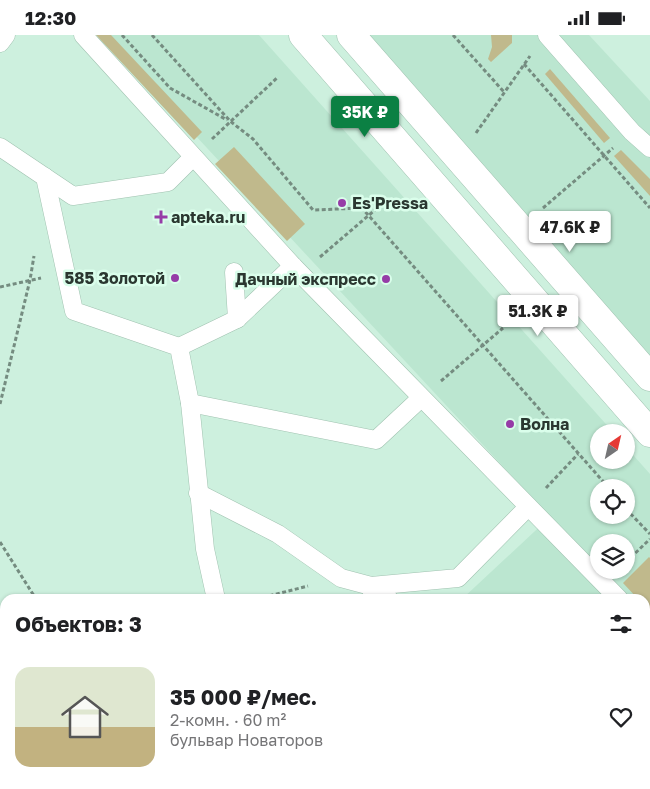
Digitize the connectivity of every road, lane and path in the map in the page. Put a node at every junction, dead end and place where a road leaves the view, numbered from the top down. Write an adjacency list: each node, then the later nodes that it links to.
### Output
1 (6, 35): 9 (lane)
2 (83, 35): 20 (lane)
3 (122, 35): 14 (path)
4 (152, 35): 14 (path)
5 (303, 35): 40 (street)
6 (352, 35): 36 (street)
7 (453, 35): 13 (path)
8 (548, 35): 15 (lane)
9 (0, 43)
10 (534, 49): 11 (path)
11 (524, 64): 13 (path); 19 (path)
12 (278, 77): 14 (path)
13 (504, 92): 16 (path)
14 (230, 121): 20 (path); 25 (path)
15 (632, 132): 18 (lane); 19 (path)
16 (476, 133)
17 (0, 147): 21 (lane)
18 (650, 148)
19 (604, 156): 23 (path); 24 (path)
20 (193, 157): 21 (lane); 27 (lane)
21 (45, 177): 35 (lane)
22 (389, 198): 25 (path)
23 (650, 207)
24 (543, 208)
25 (369, 215): 27 (path); 34 (path)
26 (34, 252): 30 (path)
27 (297, 270): 32 (lane); 37 (lane)
28 (234, 272): 32 (lane)
29 (45, 277): 30 (path)
30 (30, 280): 31 (path); 39 (path)
31 (0, 287)
32 (237, 319): 35 (lane)
33 (503, 327): 34 (path)
34 (483, 345): 37 (path); 41 (path)
35 (179, 347): 38 (lane)
36 (650, 377)
37 (421, 398): 38 (lane); 44 (lane)
38 (190, 403): 43 (lane)
39 (0, 404)
40 (650, 433)
41 (578, 454): 42 (path); 44 (path)
42 (601, 479)
43 (198, 493): 50 (lane); 53 (lane)
44 (528, 507): 51 (lane); 55 (lane)
45 (635, 518): 46 (path)
46 (650, 534)
47 (650, 539): 49 (path)
48 (0, 542): 52 (path)
49 (635, 553)
50 (341, 578): 51 (lane); 54 (path)
51 (372, 592)
52 (33, 594)
53 (215, 594)
54 (277, 594)
55 (615, 594)

